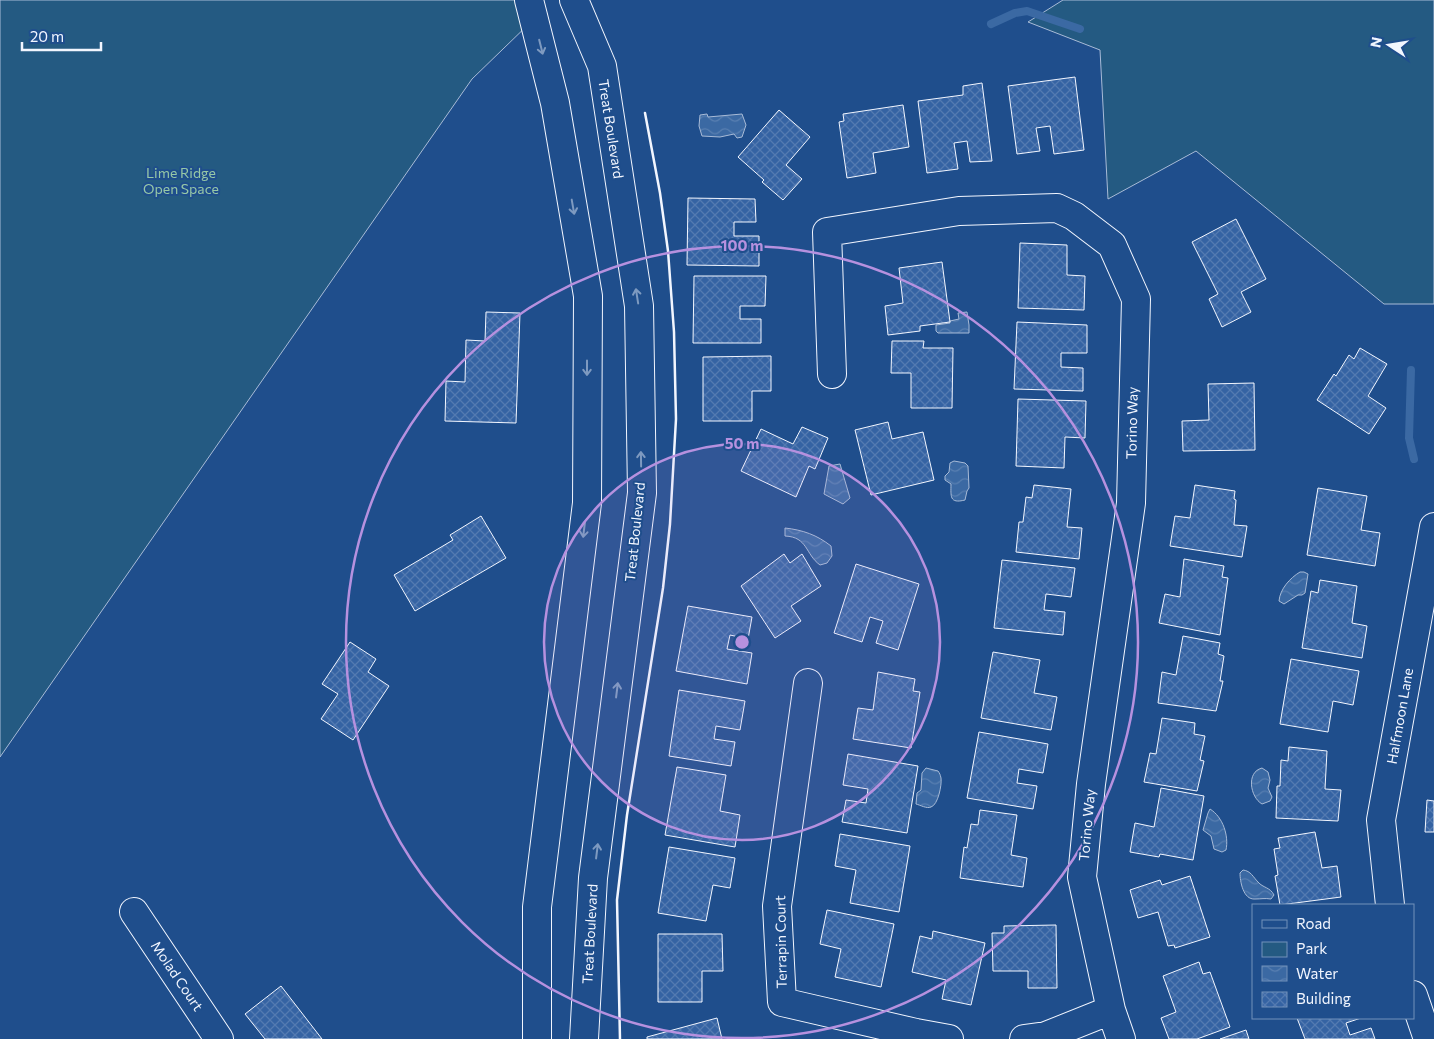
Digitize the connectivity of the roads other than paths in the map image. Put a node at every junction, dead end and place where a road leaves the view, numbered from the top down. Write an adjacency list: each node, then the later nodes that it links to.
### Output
1 (530, 0): 11 (street, one-way to 11)
2 (574, 0): 12 (street, Treat Boulevard, one-way to 2)
3 (832, 374): 9 (street, Torino Way)
4 (1434, 527): 6 (street, Halfmoon Lane)
5 (808, 683): 13 (street, Terrapin Court)
6 (1390, 904)
7 (134, 912): 10 (street, Molad Court)
8 (1414, 998): 16 (street)
9 (1111, 1010): 14 (street); 15 (street, Torino Way)
10 (219, 1039)
11 (537, 1039)
12 (584, 1039)
13 (949, 1039)
14 (1024, 1039)
15 (1121, 1039)
16 (1428, 1039)

